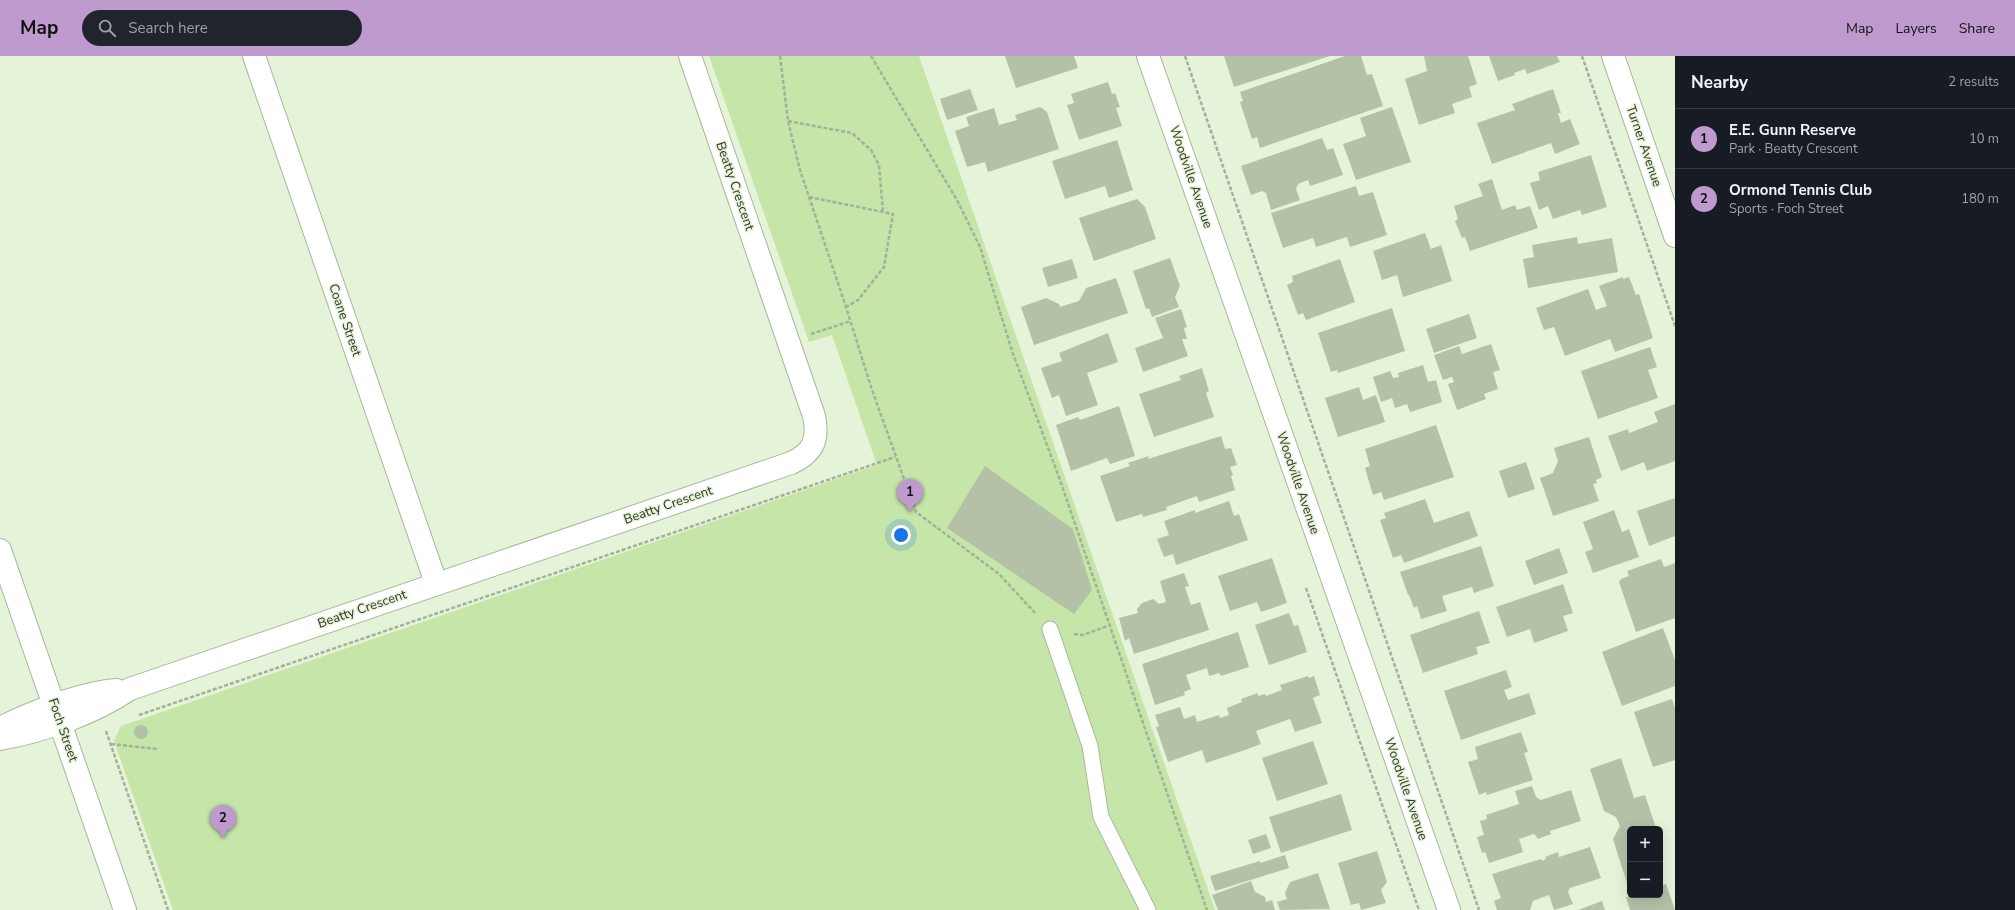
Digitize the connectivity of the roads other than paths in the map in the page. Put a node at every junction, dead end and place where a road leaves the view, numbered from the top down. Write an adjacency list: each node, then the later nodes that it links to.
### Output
1 (254, 56): 7 (street, Coane Street)
2 (690, 56): 7 (street, Beatty Crescent)
3 (1148, 56): 14 (street, Woodville Avenue)
4 (1613, 56): 5 (street, Turner Avenue)
5 (1675, 236)
6 (0, 550): 9 (street, Foch Street)
7 (436, 583): 9 (street, Beatty Crescent)
8 (1050, 629): 13 (lane)
9 (57, 714): 10 (street); 11 (street); 12 (street, Foch Street)
10 (0, 728)
11 (0, 740)
12 (125, 910)
13 (1148, 910)
14 (1449, 910)

